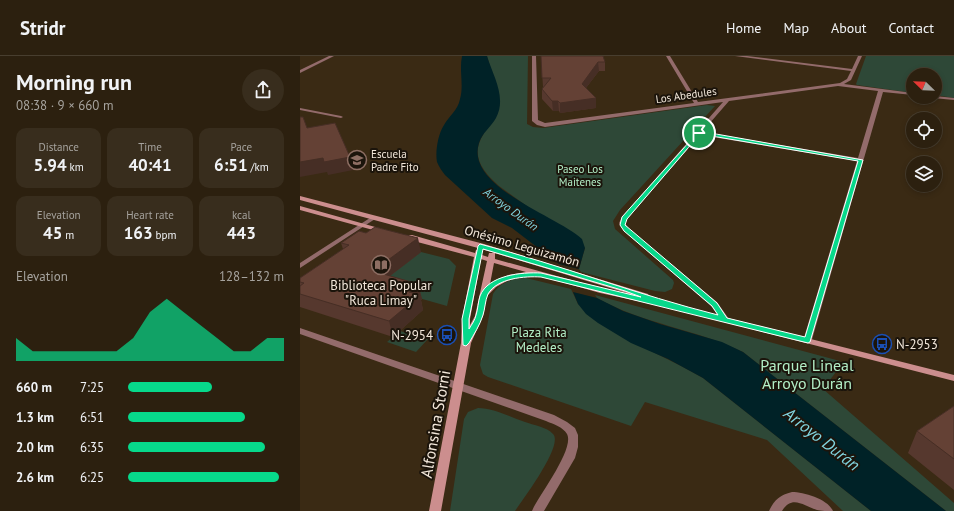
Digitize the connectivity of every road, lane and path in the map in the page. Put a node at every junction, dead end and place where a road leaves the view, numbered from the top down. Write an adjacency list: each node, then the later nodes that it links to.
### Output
1 (332, 56): 7 (street)
2 (534, 56): 14 (street, Los Abedules)
3 (668, 56): 14 (street)
4 (737, 56): 6 (street)
5 (860, 56): 6 (street)
6 (854, 70): 8 (street)
7 (300, 72)
8 (837, 84): 9 (street); 13 (street, Los Abedules)
9 (882, 90): 10 (street); 18 (street)
10 (906, 93)
11 (942, 98): 12 (street)
12 (954, 99)
13 (728, 100): 14 (street, Los Abedules); 17 (street)
14 (697, 104)
15 (300, 109): 16 (street)
16 (341, 117)
17 (699, 133): 18 (street); 31 (street)
18 (861, 160): 33 (street)
19 (300, 198): 21 (street, Onésimo Leguizamón)
20 (300, 208): 22 (street, Onésimo Leguizamón)
21 (373, 218): 22 (street); 23 (street, Onésimo Leguizamón)
22 (362, 225): 25 (street, Onésimo Leguizamón); 27 (street)
23 (480, 246): 24 (street, Onésimo Leguizamón); 25 (street, Alfonsina Storni)
24 (493, 250): 26 (street, Alfonsina Storni); 30 (street, Onésimo Leguizamón)
25 (478, 256): 26 (street, Onésimo Leguizamón); 34 (street, Alfonsina Storni)
26 (491, 260): 28 (street, Onésimo Leguizamón); 29 (street, Alfonsina Storni)
27 (300, 266)
28 (541, 275): 29 (street); 30 (street, Onésimo Leguizamón)
29 (484, 295): 34 (street, Alfonsina Storni)
30 (666, 304): 31 (street, Onésimo Leguizamón)
31 (725, 319): 33 (street, Onésimo Leguizamón)
32 (300, 331): 36 (street)
33 (808, 340): 35 (street, Onésimo Leguizamón)
34 (466, 343): 36 (street, Alfonsina Storni)
35 (954, 378)
36 (458, 386): 37 (street, Alfonsina Storni); 38 (street)
37 (435, 511)
38 (538, 511)
39 (775, 511): 40 (street)
40 (827, 511)

